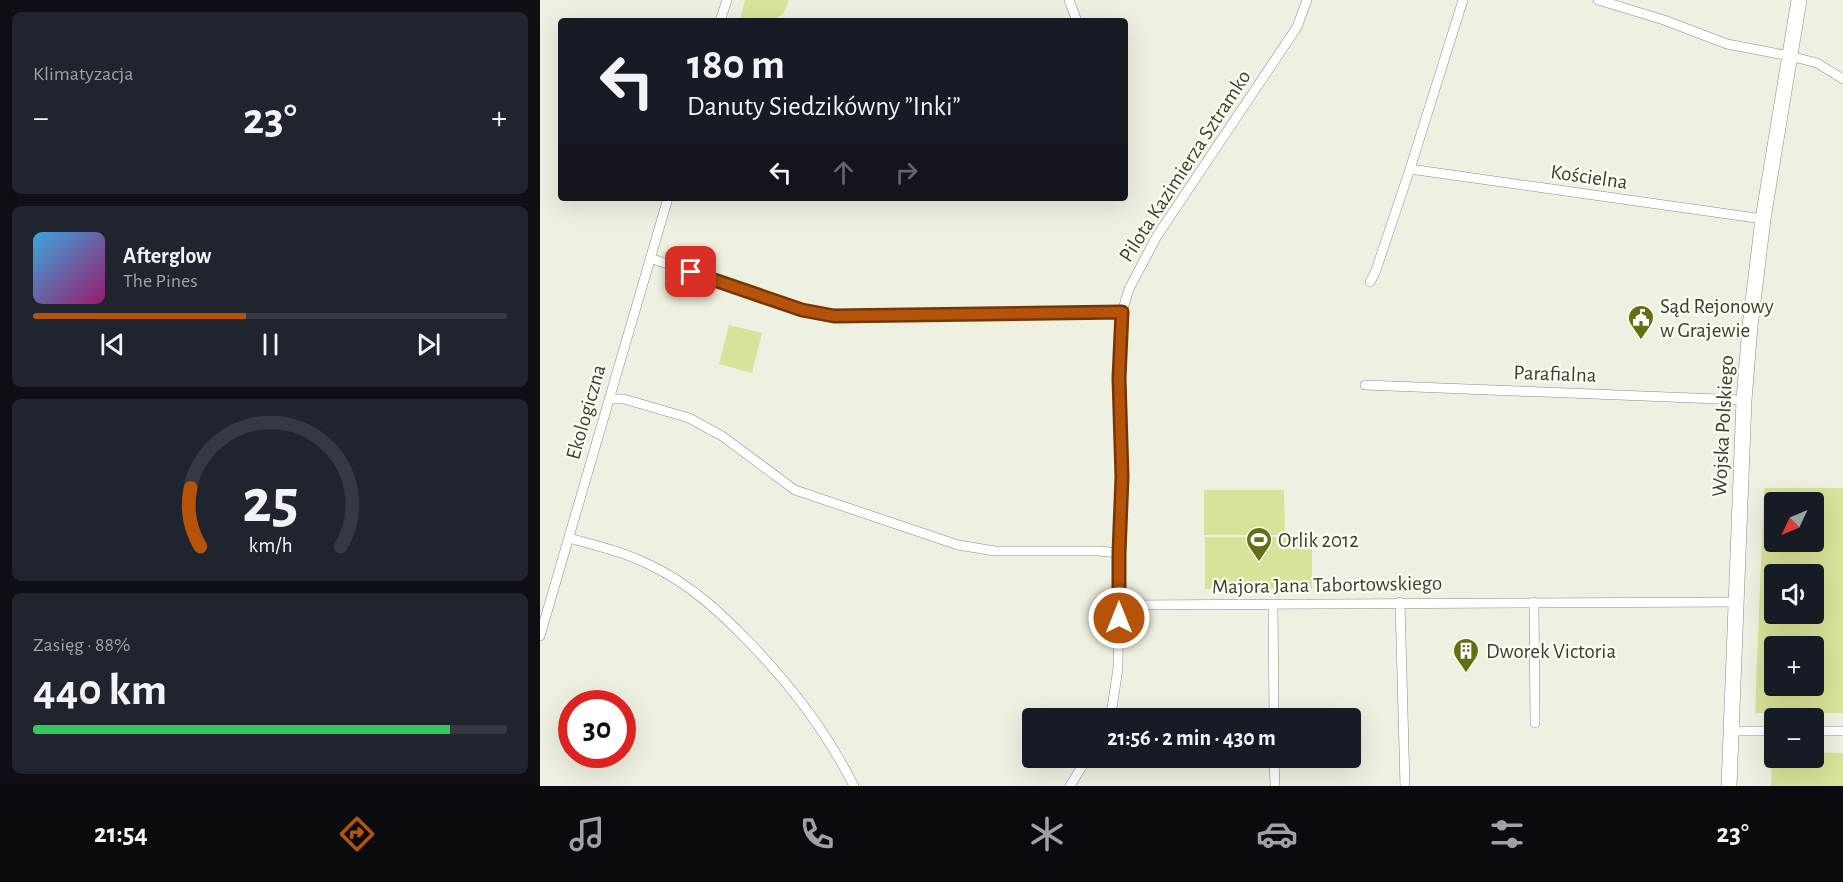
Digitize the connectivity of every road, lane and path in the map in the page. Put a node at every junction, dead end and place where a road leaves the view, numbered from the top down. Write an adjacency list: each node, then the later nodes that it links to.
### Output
1 (726, 0): 7 (street)
2 (1069, 0): 8 (street)
3 (1307, 0): 16 (street, Pilota Kazimierza Sztramko)
4 (1462, 0): 11 (street)
5 (1598, 0): 9 (street)
6 (1799, 0): 9 (main road, Wojska Polskiego)
7 (721, 18)
8 (1076, 18)
9 (1790, 56): 10 (street); 13 (main road, Wojska Polskiego)
10 (1843, 79)
11 (1410, 170): 13 (street, Kościelna); 15 (street)
12 (667, 201): 14 (street, Ekologiczna)
13 (1763, 219): 19 (main road, Wojska Polskiego)
14 (650, 258): 16 (street); 18 (street, Ekologiczna)
15 (1370, 282)
16 (1122, 312): 21 (street, Pilota Kazimierza Sztramko)
17 (1365, 385): 19 (street, Parafialna)
18 (609, 399): 20 (street, Ekologiczna); 21 (street)
19 (1744, 400): 24 (main road, Wojska Polskiego)
20 (569, 538): 27 (street, Ekologiczna); 37 (street)
21 (1119, 553): 26 (street, Pilota Kazimierza Sztramko)
22 (1400, 602): 23 (street, Majora Jana Tabortowskiego); 25 (street, Majora Jana Tabortowskiego); 40 (street)
23 (1534, 602): 24 (street, Majora Jana Tabortowskiego); 30 (street)
24 (1736, 602): 31 (main road, Wojska Polskiego)
25 (1274, 604): 26 (street, Majora Jana Tabortowskiego); 29 (street)
26 (1120, 605): 28 (street, Pilota Kazimierza Sztramko)
27 (540, 636)
28 (1112, 708)
29 (1274, 708)
30 (1535, 723)
31 (1731, 731): 32 (street); 41 (main road, Wojska Polskiego)
32 (1764, 731)
33 (1824, 731): 34 (street)
34 (1843, 731)
35 (1081, 768): 38 (street)
36 (1274, 768): 39 (street)
37 (854, 786)
38 (1070, 786)
39 (1275, 786)
40 (1405, 786)
41 (1729, 786)

